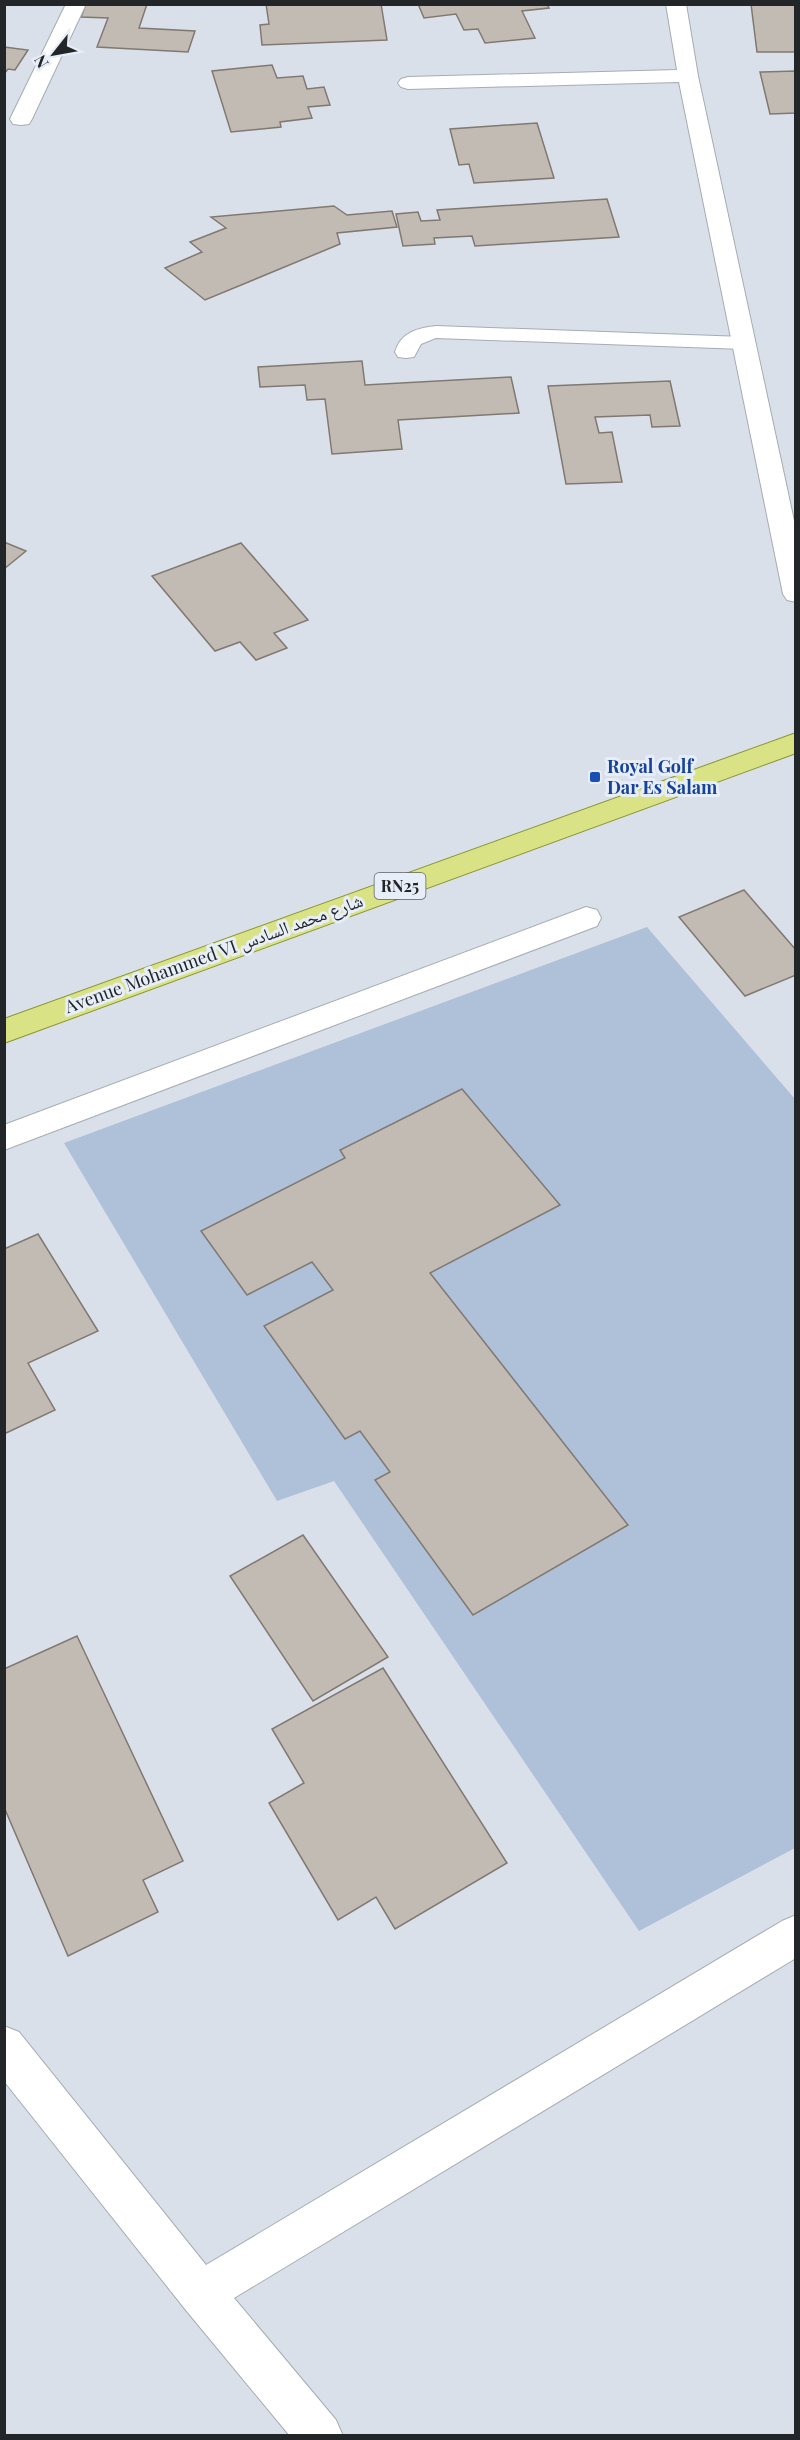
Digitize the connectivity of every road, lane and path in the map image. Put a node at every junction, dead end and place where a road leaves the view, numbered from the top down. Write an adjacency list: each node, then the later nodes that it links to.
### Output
1 (76, 4): 5 (street)
2 (676, 4): 3 (street)
3 (688, 76): 4 (street); 6 (street)
4 (408, 83)
5 (21, 119)
6 (744, 343): 7 (lane); 8 (street)
7 (406, 352)
8 (795, 594)
9 (795, 742): 11 (main road, Avenue Mohammed VI شارع محمد السادس / RN25)
10 (586, 918): 12 (street)
11 (4, 1031)
12 (4, 1138)
13 (795, 1935): 15 (street)
14 (4, 2047): 15 (street)
15 (201, 2293): 16 (street)
16 (320, 2436)

